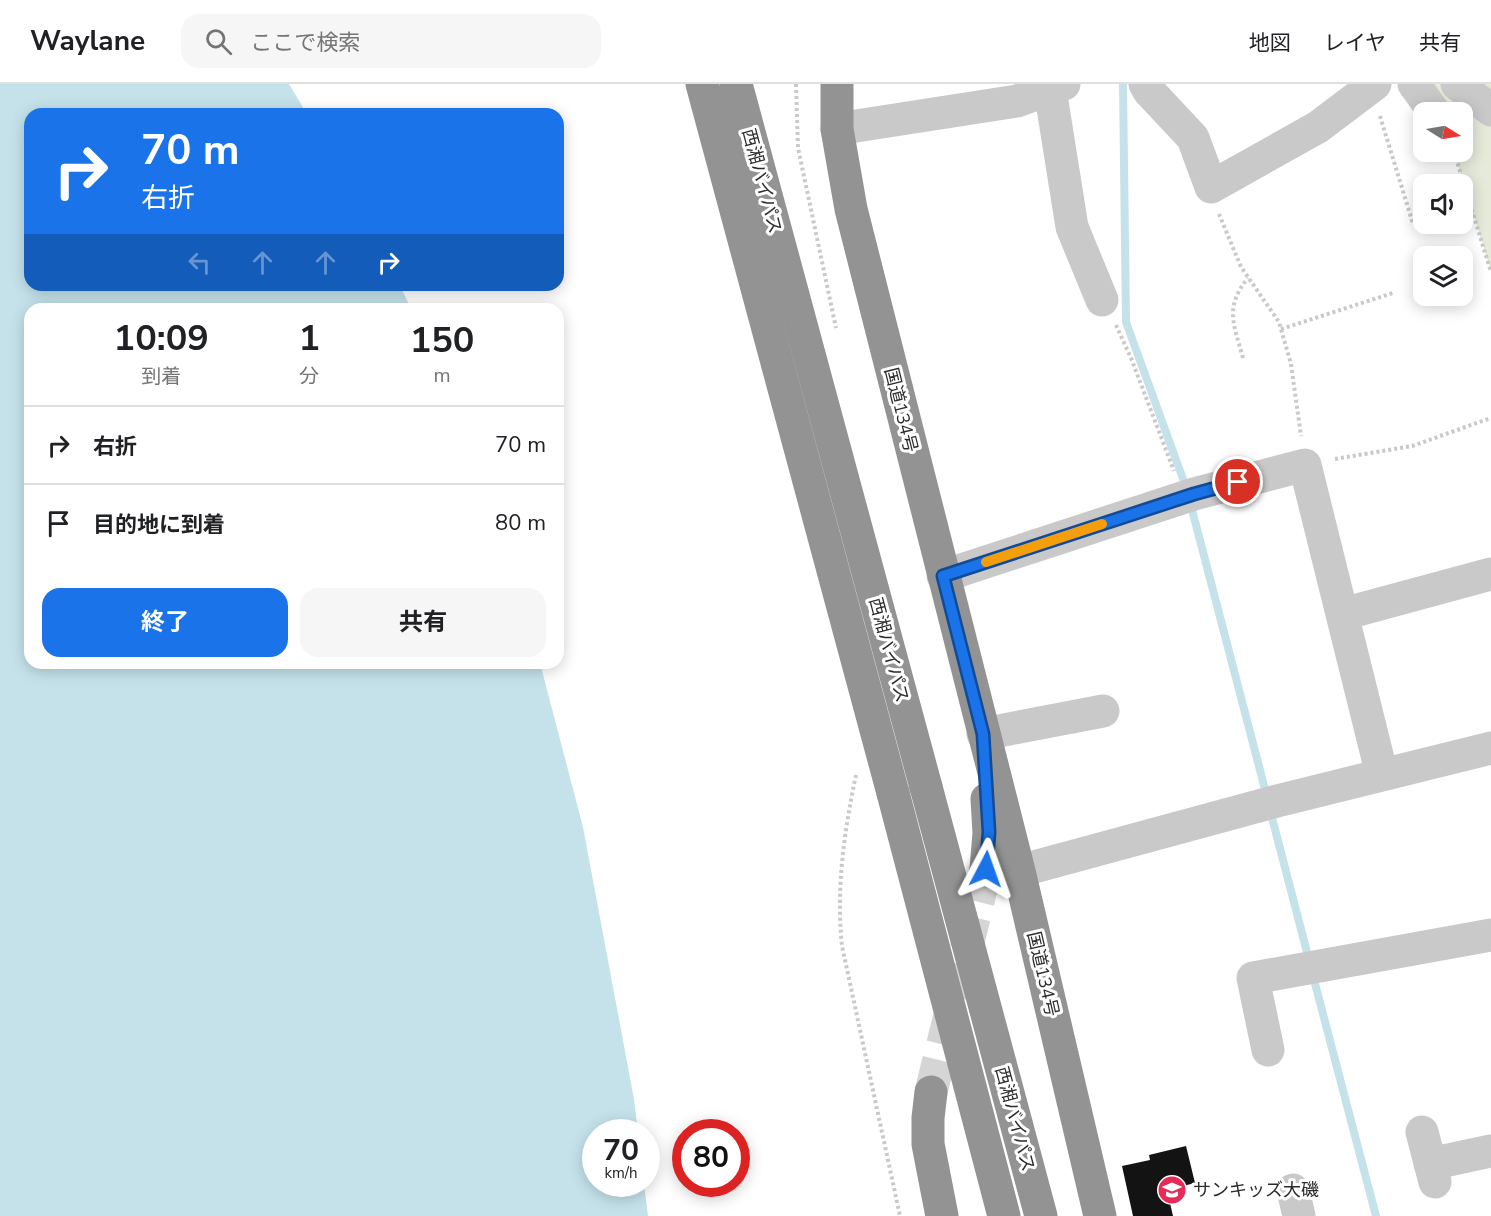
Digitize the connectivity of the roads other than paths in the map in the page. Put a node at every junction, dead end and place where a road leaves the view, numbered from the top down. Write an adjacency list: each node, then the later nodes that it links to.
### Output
1 (702, 84): 28 (highway, 西湘バイパス, bridge)
2 (736, 84): 29 (highway, 西湘バイパス, bridge)
3 (837, 84): 11 (highway, 国道134号)
4 (1145, 84): 7 (street)
5 (1414, 84): 9 (street)
6 (1457, 84): 10 (street)
7 (1373, 85)
8 (1057, 86): 11 (street); 12 (street)
9 (1427, 102)
10 (1491, 110)
11 (837, 129): 14 (highway, 国道134号)
12 (1102, 300)
13 (1491, 574): 15 (street)
14 (943, 576): 15 (street); 17 (highway, 国道134号)
15 (1342, 614): 19 (street)
16 (1103, 711): 17 (street)
17 (983, 734): 20 (highway, 国道134号); 21 (highway, 国道134号)
18 (1491, 748): 19 (street)
19 (1382, 775): 21 (street)
20 (986, 869)
21 (1019, 871): 30 (highway, 国道134号)
22 (1491, 935): 23 (street)
23 (1268, 1050)
24 (931, 1092): 27 (highway)
25 (1422, 1132): 26 (street)
26 (1491, 1151)
27 (942, 1216)
28 (1004, 1216)
29 (1041, 1216)
30 (1100, 1216)

